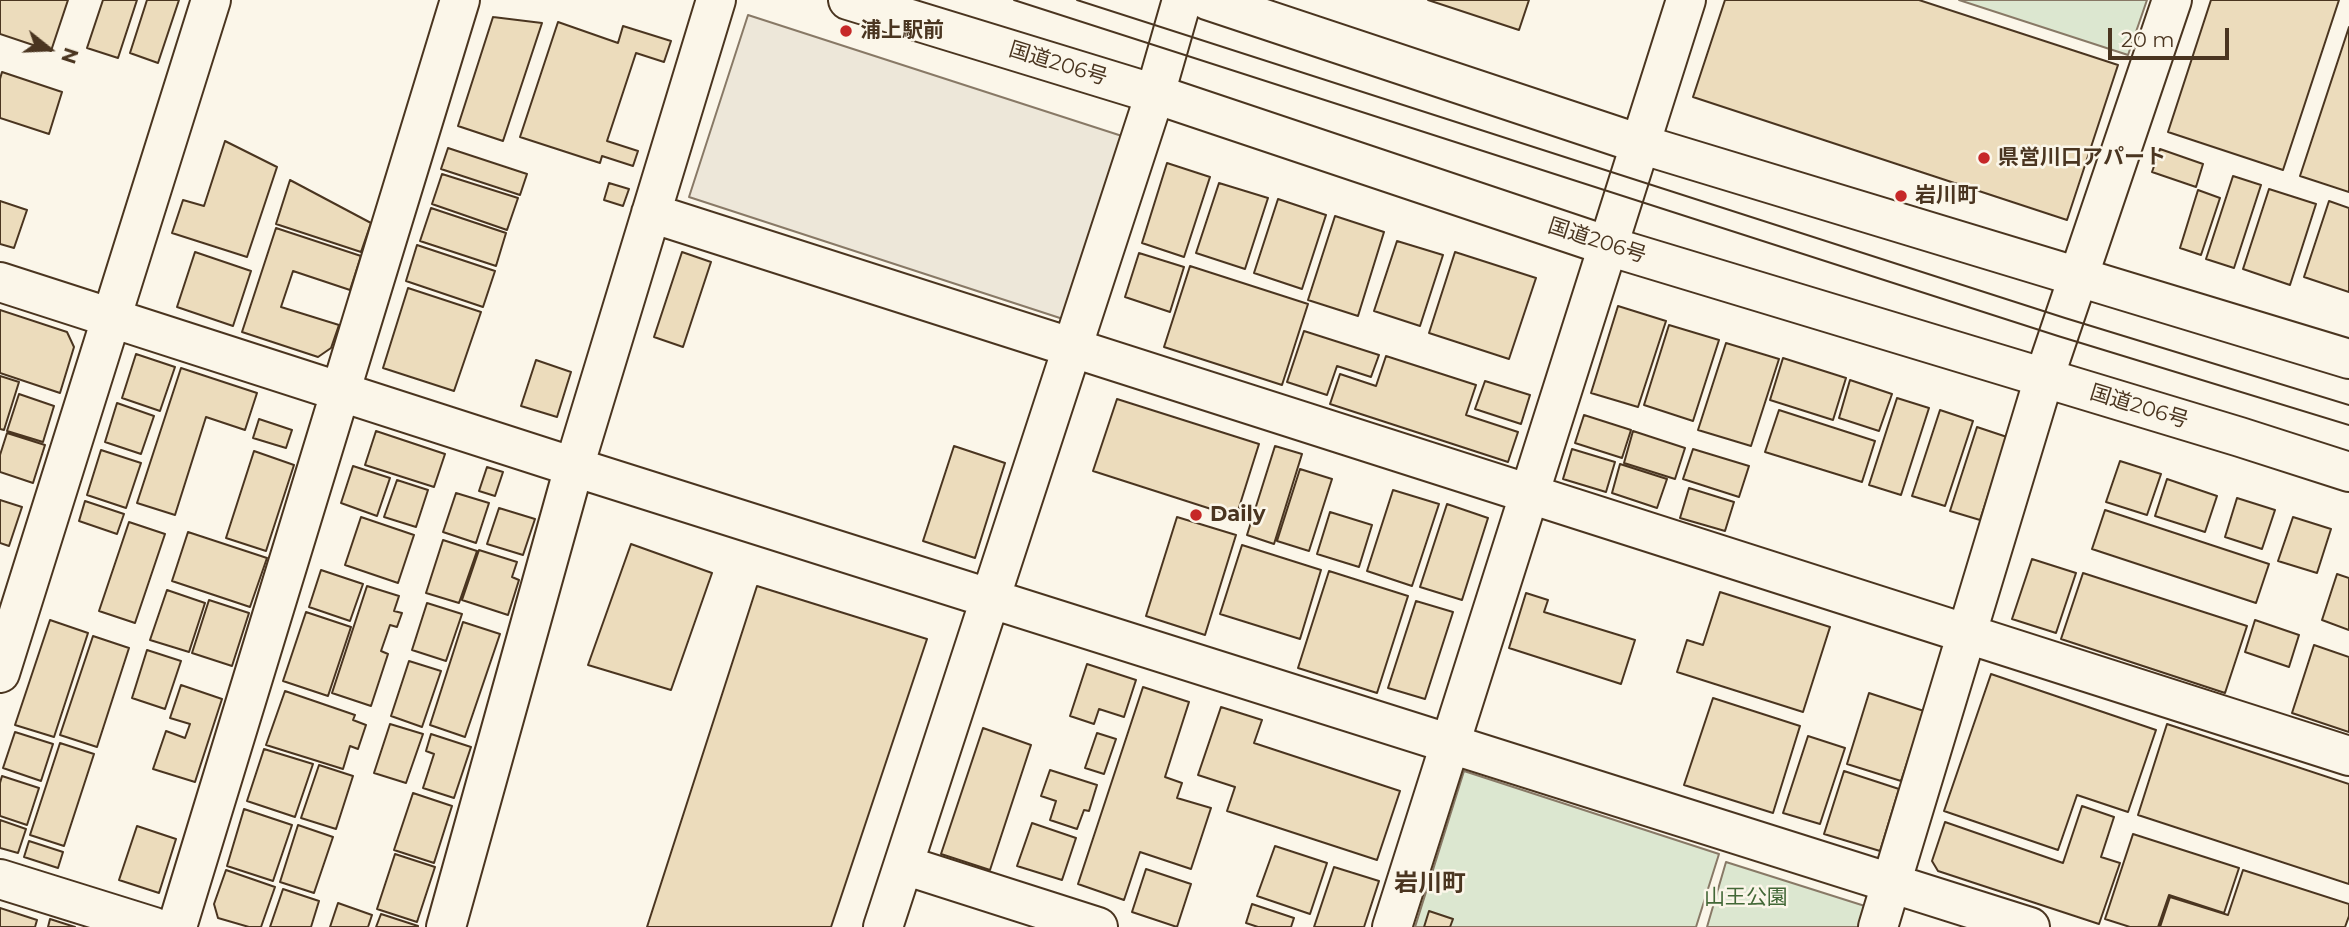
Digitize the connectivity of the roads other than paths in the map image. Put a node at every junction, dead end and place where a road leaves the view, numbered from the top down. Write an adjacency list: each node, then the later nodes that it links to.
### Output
1 (211, 0): 15 (main road)
2 (460, 0): 19 (main road)
3 (716, 0): 11 (main road)
4 (848, 0): 9 (main road, 国道206号)
5 (1182, 0): 9 (main road)
6 (1207, 0): 10 (main road)
7 (1686, 0): 10 (main road)
8 (2172, 0): 13 (main road)
9 (1155, 94): 12 (main road, 国道206号); 16 (main road)
10 (1640, 144): 12 (main road); 13 (main road)
11 (651, 213): 16 (main road); 20 (main road)
12 (1608, 246): 18 (main road, 国道206号); 22 (main road)
13 (2078, 278): 17 (main road); 18 (main road)
14 (0, 282): 15 (main road)
15 (113, 318): 19 (main road); 25 (main road)
16 (1072, 348): 22 (main road); 23 (main road)
17 (2349, 359)
18 (2044, 378): 21 (main road, 国道206号); 24 (main road)
19 (342, 390): 20 (main road); 32 (main road)
20 (573, 467): 23 (main road); 33 (main road)
21 (2349, 472)
22 (1529, 494): 24 (main road); 26 (main road)
23 (990, 599): 26 (main road); 28 (main road)
24 (1966, 634): 27 (main road); 30 (main road)
25 (0, 673)
26 (1450, 744): 30 (main road); 36 (main road)
27 (2349, 756)
28 (904, 864): 34 (main road); 35 (main road)
29 (0, 879): 31 (main road)
30 (1891, 883): 37 (main road); 38 (main road)
31 (154, 927)
32 (177, 927)
33 (446, 927)
34 (883, 927)
35 (1098, 927)
36 (1392, 927)
37 (1878, 927)
38 (2030, 927)

